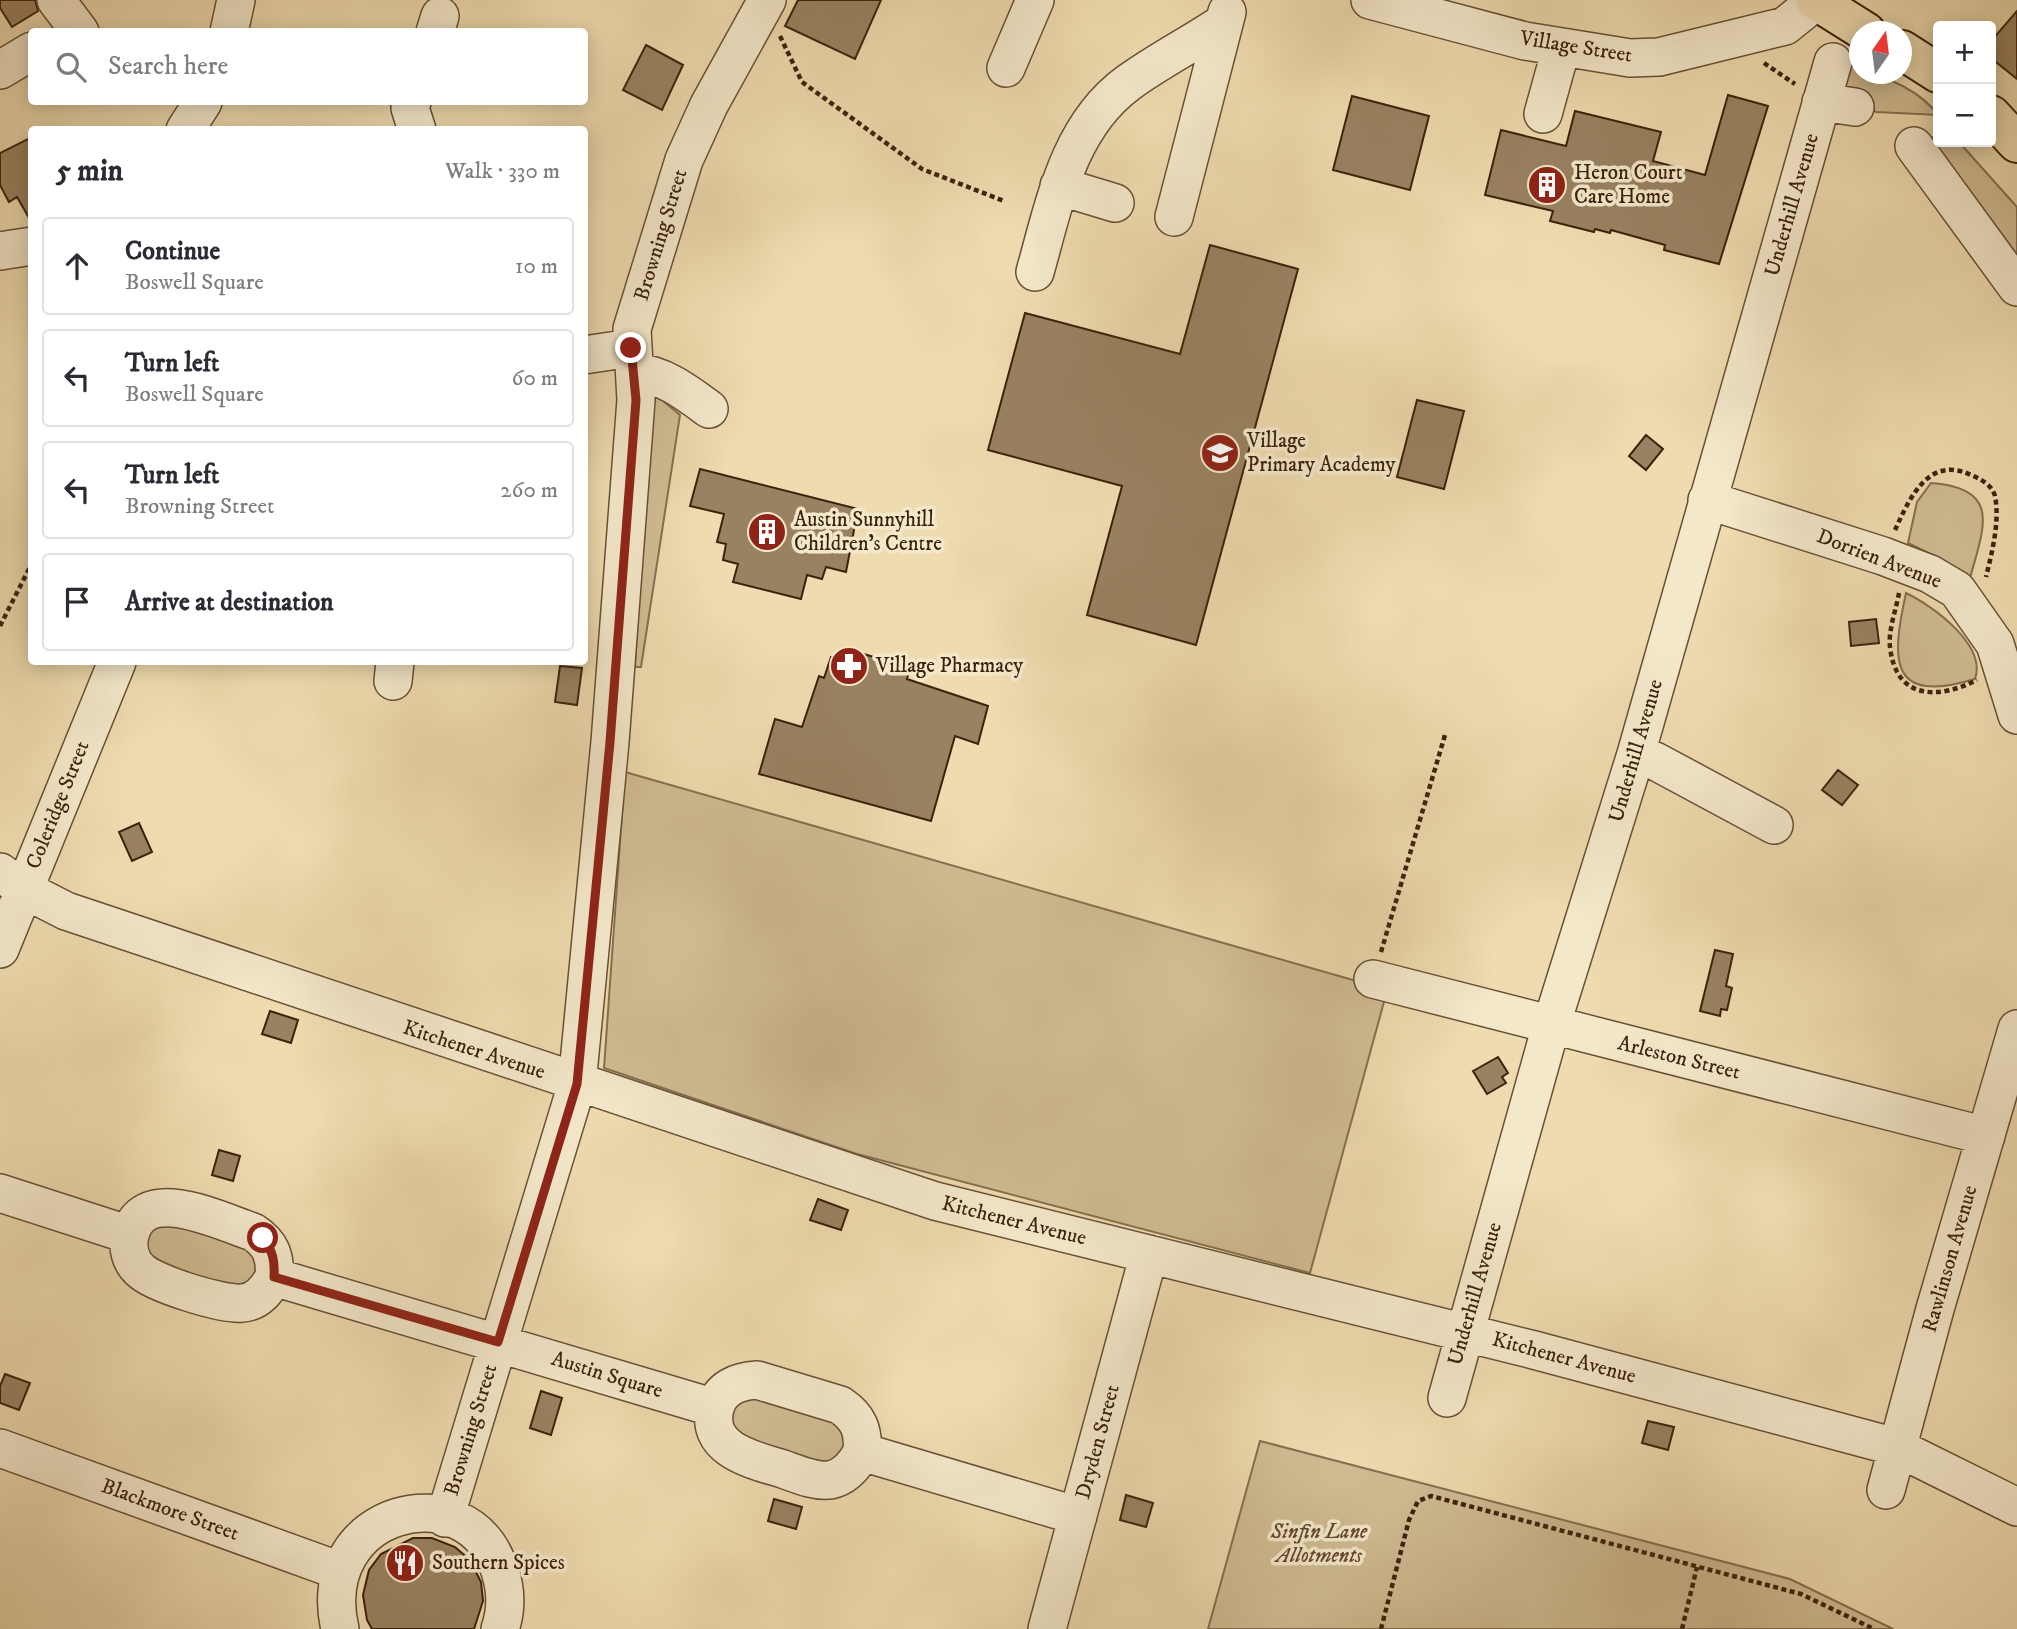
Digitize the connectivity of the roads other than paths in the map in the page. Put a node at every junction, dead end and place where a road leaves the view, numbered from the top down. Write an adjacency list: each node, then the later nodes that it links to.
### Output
1 (236, 0): 8 (street)
2 (1035, 0): 13 (street)
3 (1370, 0): 9 (street, Village Street)
4 (1816, 1): 7 (highway); 9 (street, Village Street)
5 (761, 11): 32 (street, Browning Street)
6 (1227, 12): 24 (street); 26 (street)
7 (1857, 18)
8 (230, 28)
9 (1561, 49): 18 (street)
10 (28, 53): 14 (street)
11 (1912, 57): 15 (highway)
12 (1833, 62): 34 (street, Underhill Avenue)
13 (1006, 68)
14 (0, 70)
15 (1933, 71)
16 (201, 105): 20 (street)
17 (411, 105): 21 (street)
18 (1542, 114)
19 (1996, 120): 22 (highway)
20 (188, 126)
21 (416, 126)
22 (2017, 143)
23 (1914, 146): 30 (street)
24 (1059, 186): 25 (street); 29 (street)
25 (1115, 203)
26 (1174, 218)
27 (28, 247): 28 (street)
28 (0, 251)
29 (1035, 272)
30 (2017, 287)
31 (588, 355): 32 (street)
32 (633, 360): 33 (street); 44 (street, Browning Street)
33 (709, 409)
34 (1707, 500): 36 (street, Dorrien Avenue); 37 (street, Underhill Avenue)
35 (116, 665): 39 (street, Coleridge Street)
36 (2017, 715)
37 (1636, 754): 38 (street); 42 (street, Underhill Avenue)
38 (1774, 825)
39 (12, 881): 40 (street, Coleridge Street); 44 (street, Kitchener Avenue)
40 (0, 949)
41 (1373, 979): 42 (street, Arleston Street)
42 (1551, 1026): 45 (street, Arleston Street); 50 (street, Underhill Avenue)
43 (2017, 1028): 45 (street, Rawlinson Avenue)
44 (577, 1084): 48 (street, Kitchener Avenue); 51 (street, Browning Street)
45 (1986, 1136): 54 (street, Rawlinson Avenue)
46 (0, 1193): 47 (street)
47 (130, 1235): 49 (street); 49 (street)
48 (1149, 1254): 50 (street, Kitchener Avenue); 59 (street, Dryden Street)
49 (274, 1277): 51 (street, Austin Square)
50 (1464, 1333): 52 (street, Underhill Avenue); 54 (street, Kitchener Avenue)
51 (498, 1342): 53 (street, Austin Square); 60 (street, Browning Street)
52 (1447, 1398)
53 (715, 1408): 56 (street); 56 (street)
54 (1896, 1447): 57 (street, Rawlinson Avenue); 58 (street, Kitchener Avenue)
55 (0, 1448): 61 (street, Blackmore Street)
56 (862, 1452): 59 (street)
57 (1886, 1490)
58 (2017, 1507)
59 (1078, 1516): 64 (street, Dryden Street)
60 (445, 1518): 61 (street); 63 (street)
61 (340, 1571): 62 (street)
62 (340, 1629)
63 (500, 1629)
64 (1047, 1629)

